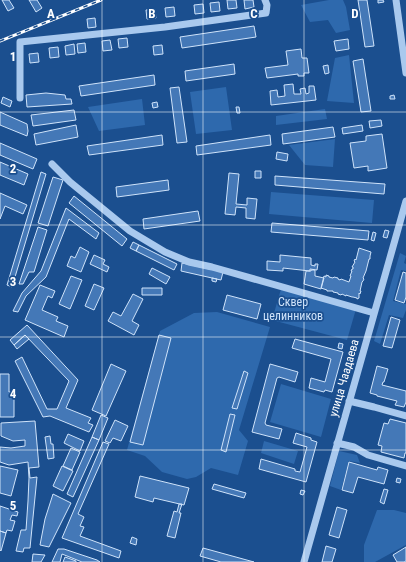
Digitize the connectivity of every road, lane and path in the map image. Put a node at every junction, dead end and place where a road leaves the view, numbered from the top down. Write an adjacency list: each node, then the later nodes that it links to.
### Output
1 (265, 0): 4 (street)
2 (396, 0): 3 (street)
3 (406, 73)
4 (20, 98)
5 (52, 164): 7 (street)
6 (406, 201): 7 (street, улица Чаадаева)
7 (374, 313): 8 (street, улица Чаадаева)
8 (349, 401): 9 (street); 10 (street, улица Чаадаева)
9 (406, 416)
10 (337, 443): 11 (street); 12 (street, улица Чаадаева)
11 (406, 466)
12 (304, 562)

